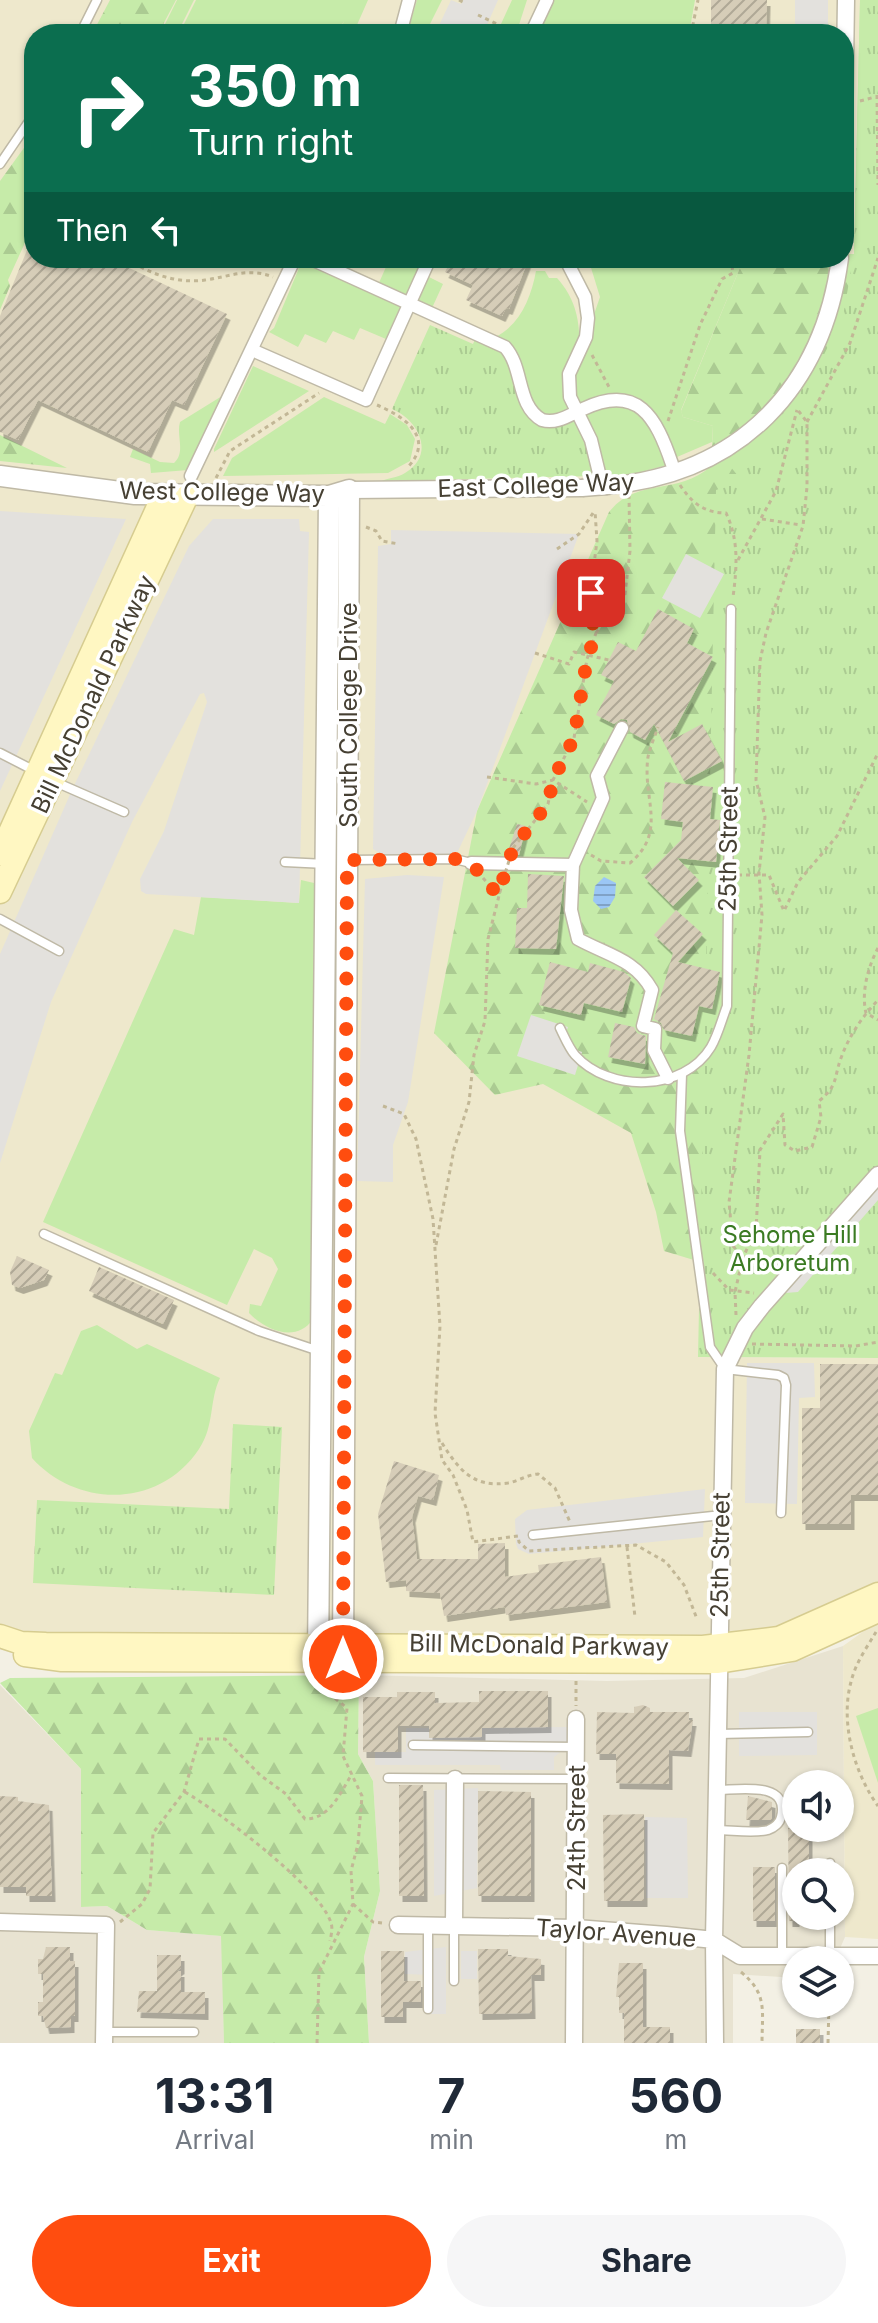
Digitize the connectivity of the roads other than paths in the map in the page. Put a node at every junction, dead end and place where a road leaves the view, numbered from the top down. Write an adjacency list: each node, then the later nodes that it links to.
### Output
1 (97, 0): 5 (lane)
2 (409, 0): 6 (street)
3 (547, 0): 7 (street)
4 (846, 0): 8 (street)
5 (85, 24)
6 (403, 24)
7 (536, 24)
8 (846, 24)
9 (24, 129): 10 (lane)
10 (0, 164)
11 (290, 268): 17 (street)
12 (331, 268): 16 (street)
13 (426, 268): 16 (street)
14 (570, 268): 18 (street)
15 (839, 268): 21 (street, East College Way)
16 (410, 303): 17 (street); 18 (street)
17 (252, 350): 22 (street)
18 (577, 412): 19 (street); 21 (street)
19 (672, 464)
20 (0, 476): 24 (street, West College Way)
21 (604, 482): 23 (street, East College Way, bridge)
22 (189, 486): 23 (street, West College Way); 24 (street, West College Way); 28 (main road, Bill McDonald Parkway)
23 (339, 493): 31 (street, South College Drive); 34 (street, South College Drive)
24 (163, 496): 28 (main road, Bill McDonald Parkway)
25 (731, 609): 40 (lane, 25th Street)
26 (622, 728): 35 (street)
27 (0, 753): 28 (lane)
28 (45, 776): 29 (lane); 30 (main road, Bill McDonald Parkway); 36 (main road, Bill McDonald Parkway)
29 (124, 812)
30 (0, 854)
31 (347, 860): 33 (lane); 34 (lane); 55 (street, South College Drive)
32 (285, 862): 34 (lane)
33 (471, 863): 35 (street)
34 (324, 864): 44 (street, South College Drive)
35 (573, 865): 41 (street)
36 (0, 892)
37 (0, 919): 38 (lane)
38 (59, 951)
39 (560, 1028): 41 (lane, 25th Street)
40 (682, 1074): 41 (lane, 25th Street); 45 (lane, 25th Street)
41 (668, 1078)
42 (878, 1175): 45 (street)
43 (44, 1234): 44 (lane)
44 (320, 1352): 53 (street, South College Drive)
45 (725, 1369): 46 (lane); 47 (street, 25th Street)
46 (781, 1513)
47 (722, 1515): 48 (lane); 54 (street, 25th Street)
48 (533, 1535)
49 (878, 1594): 54 (main road, Bill McDonald Parkway)
50 (878, 1611): 54 (main road, Bill McDonald Parkway)
51 (0, 1636): 53 (main road, Bill McDonald Parkway)
52 (0, 1648): 53 (main road, Bill McDonald Parkway)
53 (318, 1651): 55 (main road, Bill McDonald Parkway)
54 (718, 1653): 55 (main road, Bill McDonald Parkway); 55 (main road, Bill McDonald Parkway); 58 (street, 25th Street)
55 (345, 1659)
56 (576, 1719): 60 (street, 24th Street)
57 (808, 1732): 58 (lane)
58 (717, 1734): 64 (street, 25th Street)
59 (413, 1745): 60 (lane)
60 (576, 1747): 63 (street, 24th Street)
61 (388, 1778): 62 (lane)
62 (455, 1779): 63 (lane); 69 (street)
63 (576, 1779): 70 (street, 24th Street)
64 (716, 1790): 65 (street, 25th Street); 65 (lane)
65 (716, 1830): 71 (street, 25th Street)
66 (0, 1922): 78 (street)
67 (398, 1925): 68 (street, Taylor Avenue)
68 (428, 1925): 69 (street, Taylor Avenue); 76 (lane)
69 (454, 1925): 70 (street, Taylor Avenue); 75 (lane)
70 (576, 1928): 71 (street, Taylor Avenue); 79 (street, 24th Street)
71 (714, 1940): 72 (street, Taylor Avenue); 80 (street, 25th Street)
72 (782, 1956)
73 (854, 1956): 74 (street, Taylor Avenue)
74 (878, 1956)
75 (454, 1981)
76 (428, 2009)
77 (194, 2032): 78 (lane)
78 (104, 2038)
79 (574, 2043)
80 (715, 2043)

